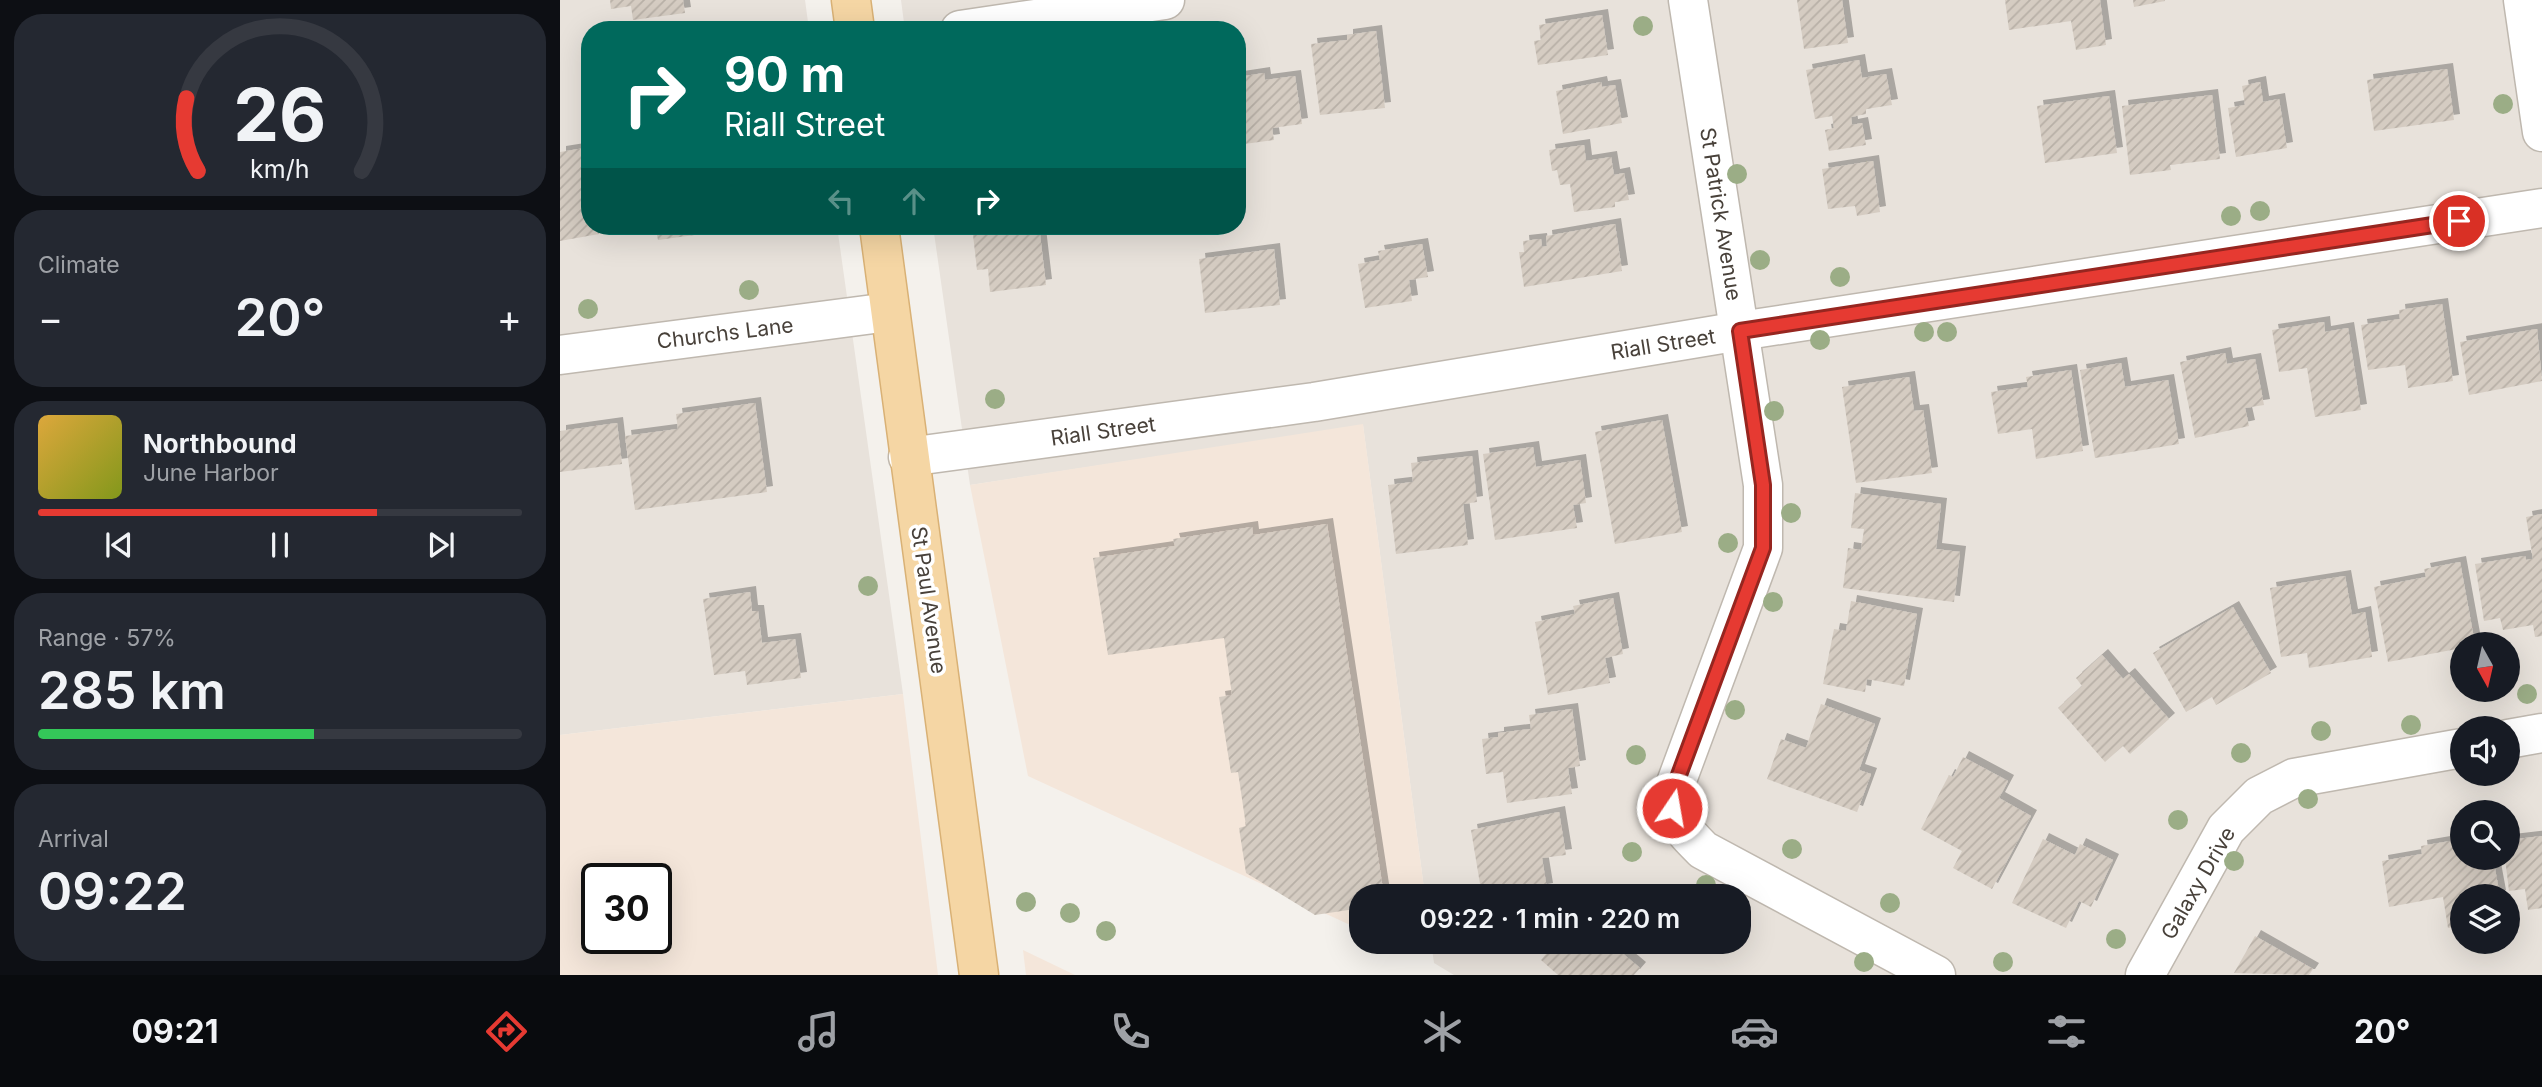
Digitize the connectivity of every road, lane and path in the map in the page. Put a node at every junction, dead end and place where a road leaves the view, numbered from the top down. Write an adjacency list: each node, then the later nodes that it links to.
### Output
1 (850, 0): 5 (main road)
2 (1165, 0): 6 (street)
3 (1688, 0): 11 (street, St Patrick Avenue)
4 (2523, 0): 7 (street)
5 (854, 21)
6 (1022, 21)
7 (2542, 132)
8 (2542, 208): 11 (street, Riall Street)
9 (880, 235): 10 (main road, St Paul Avenue)
10 (889, 312): 12 (street, Churchs Lane); 13 (main road, St Paul Avenue)
11 (1740, 331): 13 (street, Riall Street); 18 (street, St Patrick Avenue)
12 (560, 355)
13 (908, 457): 17 (main road, St Paul Avenue)
14 (2542, 733): 15 (street)
15 (2520, 738)
16 (2450, 750): 19 (street, Galaxy Drive)
17 (979, 975)
18 (1936, 975)
19 (2145, 975)

